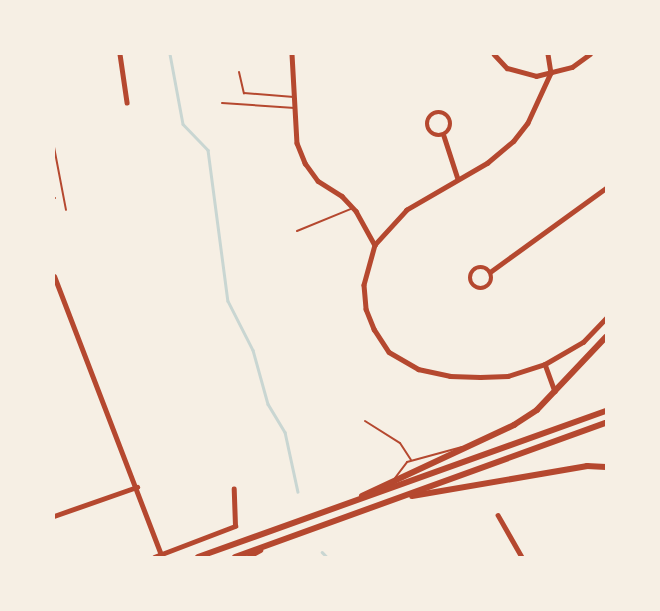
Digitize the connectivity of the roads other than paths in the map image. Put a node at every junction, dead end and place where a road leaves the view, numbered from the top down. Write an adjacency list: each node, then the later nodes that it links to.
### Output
1 (120, 54): 9 (street)
2 (292, 54): 8 (street)
3 (494, 54): 7 (street)
4 (548, 54): 7 (street)
5 (590, 54): 7 (street)
6 (239, 72): 8 (lane)
7 (551, 73): 14 (street)
8 (294, 97): 11 (street)
9 (127, 102)
10 (222, 103): 11 (lane)
11 (294, 108): 16 (street)
12 (444, 136): 12 (street); 14 (street)
13 (54, 147): 17 (lane)
14 (458, 180): 19 (street)
15 (606, 188): 20 (street)
16 (353, 208): 18 (lane); 19 (street)
17 (66, 210)
18 (297, 231)
19 (375, 245): 24 (street)
20 (490, 272): 20 (street)
21 (55, 280): 33 (street)
22 (606, 318): 24 (street)
23 (606, 337): 25 (main road)
24 (545, 364): 25 (street)
25 (555, 391): 29 (main road)
26 (606, 411): 36 (main road)
27 (364, 421): 30 (lane)
28 (606, 423): 35 (main road)
29 (471, 444): 30 (lane); 32 (main road)
30 (411, 460): 32 (lane)
31 (606, 468): 35 (main road)
32 (394, 479): 36 (main road)
33 (137, 487): 38 (street); 40 (street)
34 (234, 490): 40 (street)
35 (396, 499): 39 (main road)
36 (340, 507): 42 (main road)
37 (498, 515): 45 (street)
38 (54, 516)
39 (266, 546): 43 (main road); 44 (street)
40 (161, 556): 41 (street)
41 (154, 557)
42 (198, 557)
43 (235, 557)
44 (248, 557)
45 (522, 557)

